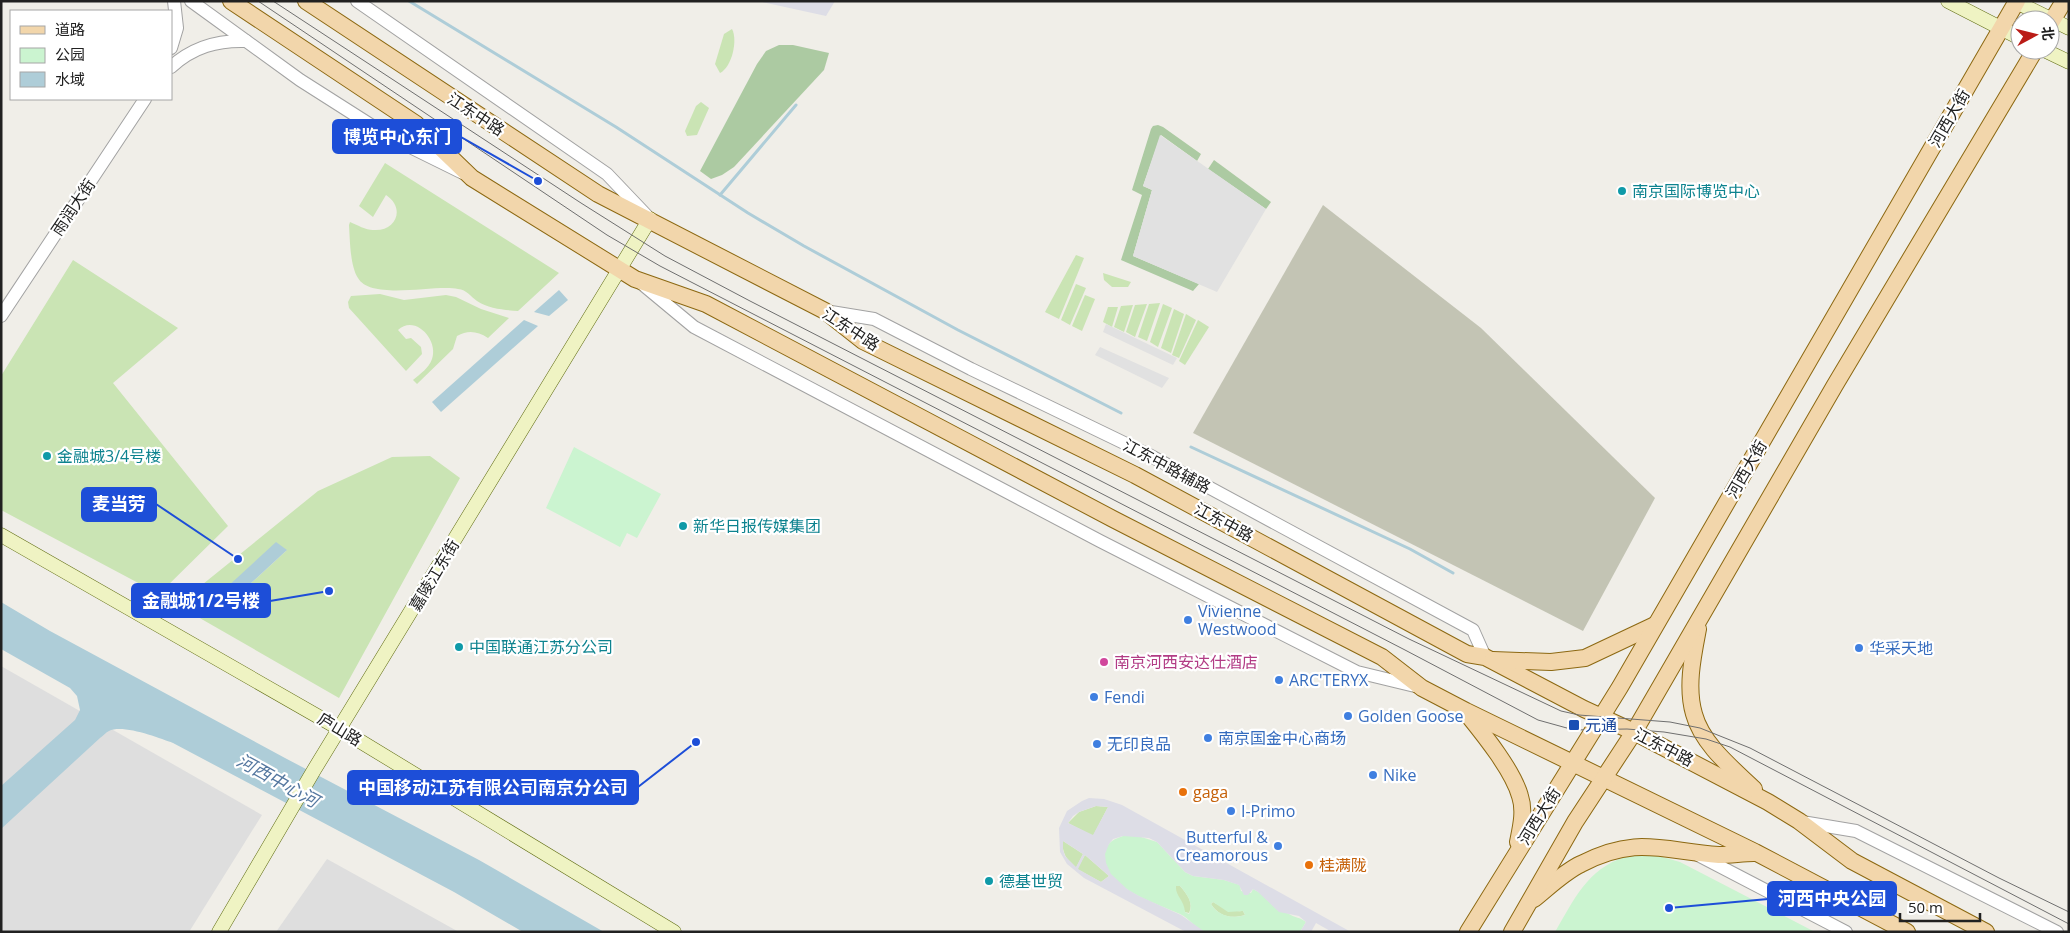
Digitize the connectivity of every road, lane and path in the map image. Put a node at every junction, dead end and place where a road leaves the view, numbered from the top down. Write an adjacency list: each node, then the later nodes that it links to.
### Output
1 (174, 1): 12 (street)
2 (191, 1): 11 (street)
3 (231, 1): 16 (main road)
4 (306, 1): 17 (main road, 江东中路)
5 (357, 1): 17 (street, 江东中路)
6 (1948, 1): 9 (main road)
7 (2016, 2): 8 (main road); 9 (main road, 河西大街)
8 (2030, 10)
9 (2001, 29): 10 (main road); 24 (main road, 河西大街)
10 (2010, 33)
11 (246, 41): 14 (street); 16 (street)
12 (172, 44)
13 (2029, 60): 23 (main road, 河西大街)
14 (172, 66)
15 (144, 100): 21 (street, 雨润大街)
16 (472, 178): 18 (main road)
17 (650, 219): 18 (main road, 嘉陵江东街); 20 (main road, 江东中路)
18 (620, 269): 19 (main road); 29 (main road, 嘉陵江东街)
19 (635, 279): 26 (main road); 26 (street)
20 (825, 311): 25 (main road, 江东中路); 25 (street, 江东中路辅路)
21 (1, 316)
22 (1, 535): 29 (main road, 庐山路)
23 (1700, 618): 30 (main road, 河西大街); 33 (main road)
24 (1655, 625): 25 (main road); 28 (main road, 河西大街)
25 (1487, 659): 28 (main road, 江东中路)
26 (1422, 688): 27 (main road)
27 (1466, 711): 31 (main road); 37 (main road)
28 (1602, 717): 30 (main road, 江东中路); 31 (main road, 河西大街)
29 (340, 728): 39 (main road, 嘉陵江东街); 40 (main road, 庐山路)
30 (1634, 732): 32 (main road, 河西大街); 33 (main road, 江东中路)
31 (1572, 764): 32 (main road); 37 (main road, 河西大街)
32 (1603, 777): 36 (main road); 38 (main road, 河西大街)
33 (1768, 802): 34 (main road, 江东中路)
34 (1799, 822): 45 (main road, 江东中路); 46 (street, 江东中路)
35 (1692, 851): 36 (main road); 38 (main road); 43 (street)
36 (1755, 852): 44 (main road)
37 (1516, 853): 41 (main road, 河西大街)
38 (1529, 903): 42 (main road, 河西大街)
39 (219, 932)
40 (674, 932)
41 (1468, 932)
42 (1512, 932)
43 (1846, 932)
44 (1906, 932)
45 (1986, 932)
46 (2057, 932)

